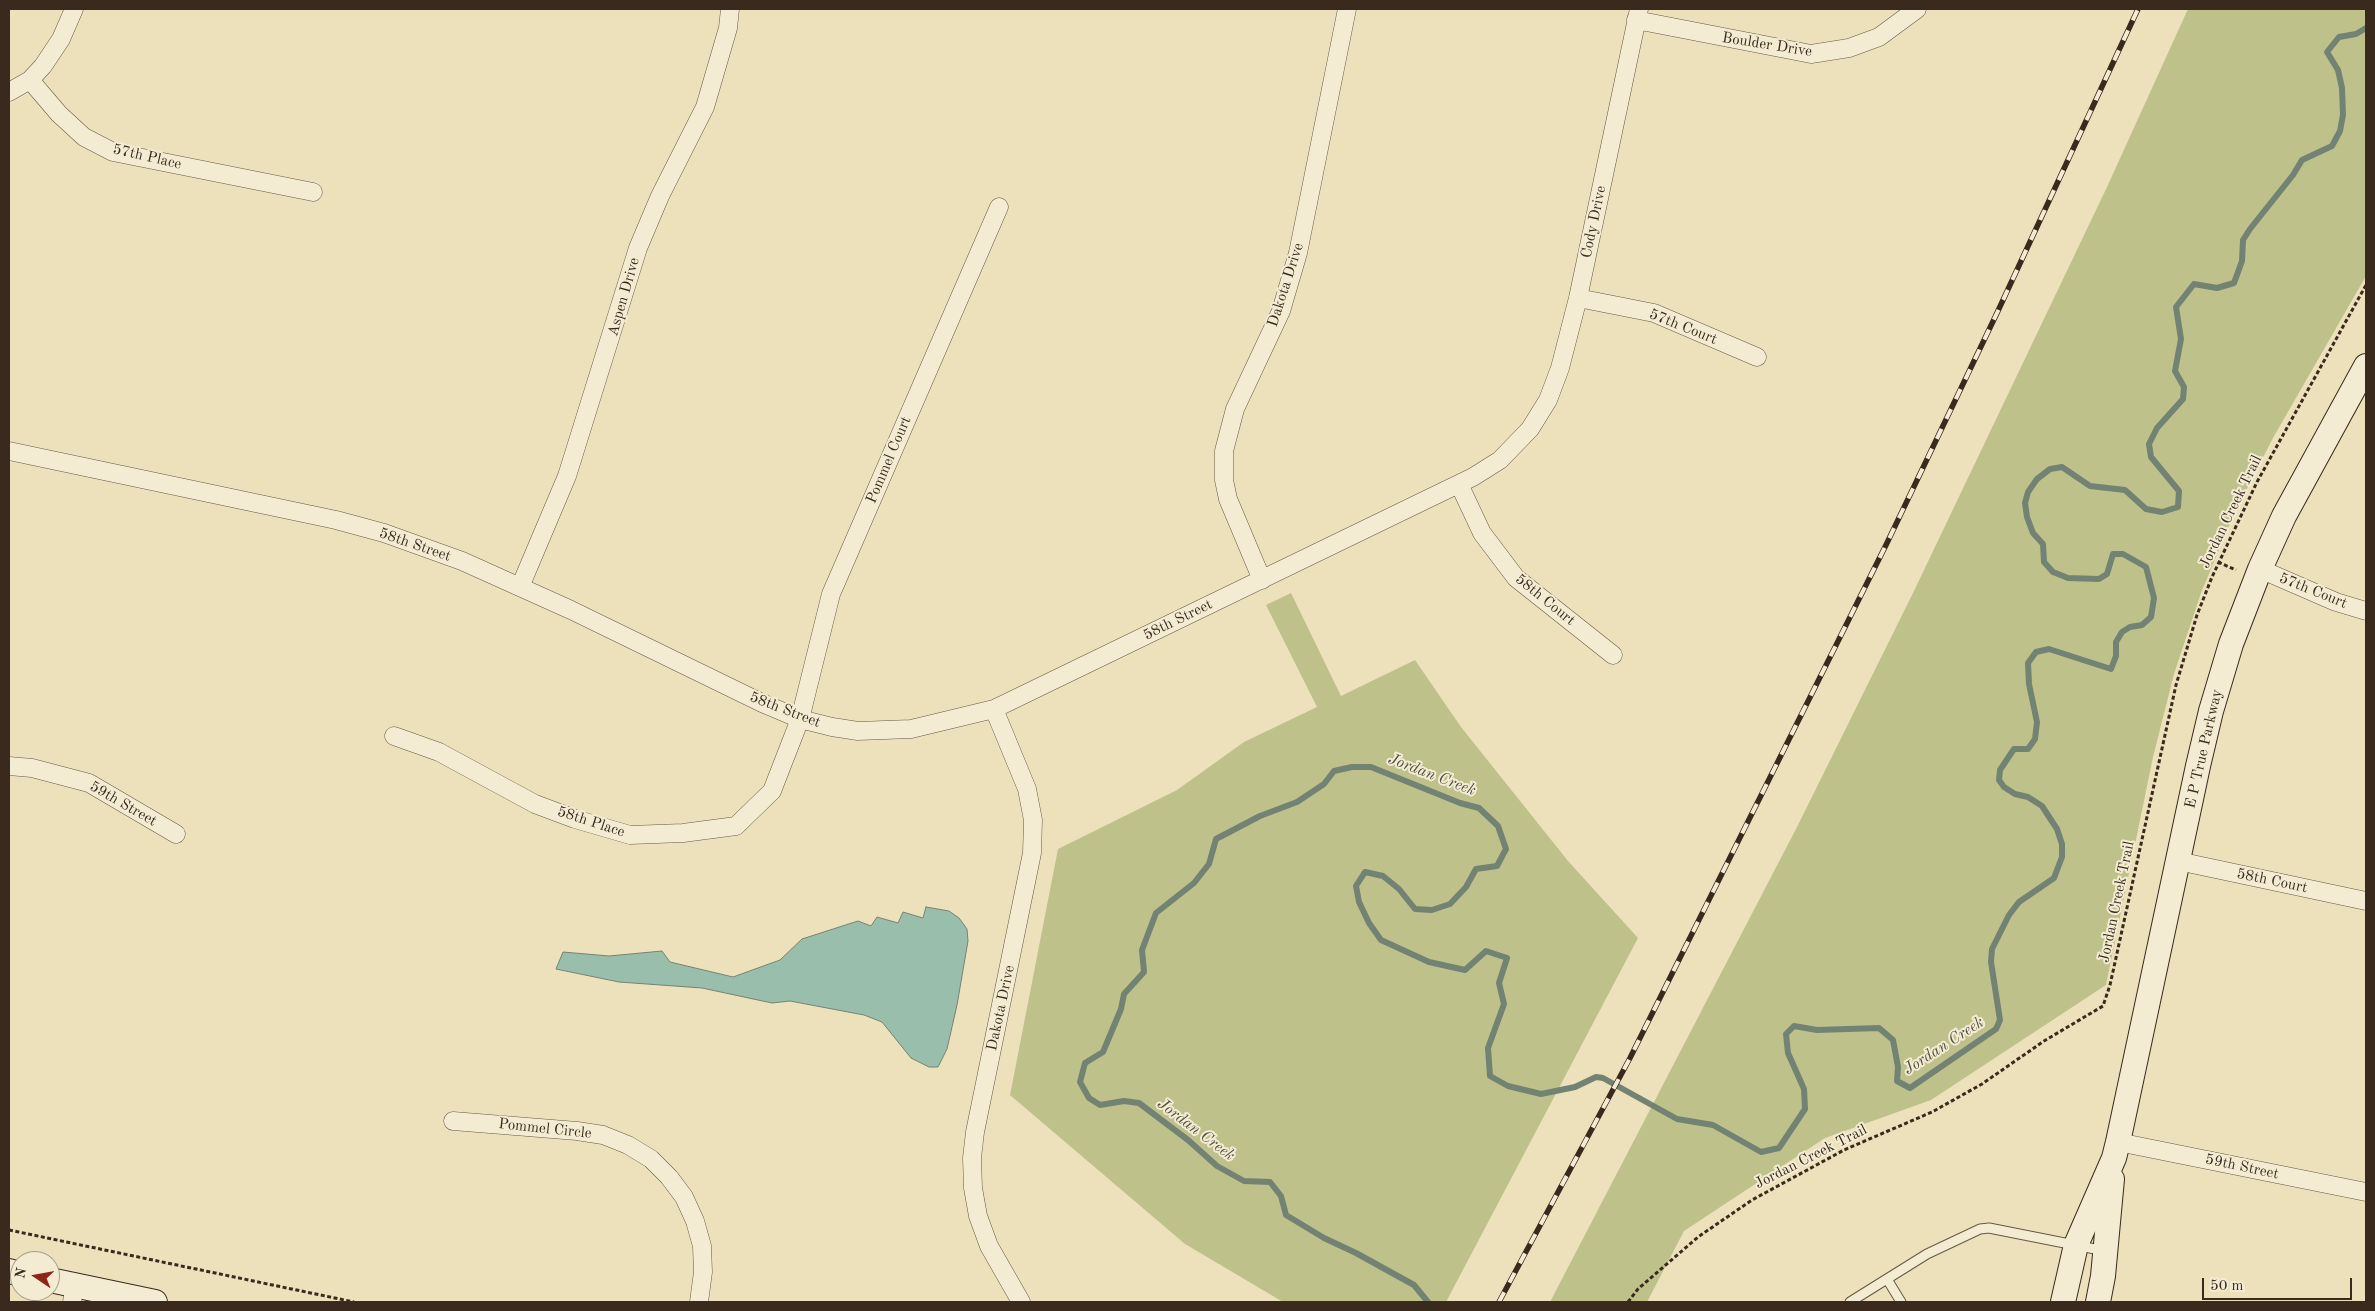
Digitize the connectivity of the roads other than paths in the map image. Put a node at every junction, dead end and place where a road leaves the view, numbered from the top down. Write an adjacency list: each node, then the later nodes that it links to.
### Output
1 (74, 9): 6 (street)
2 (730, 9): 18 (street, Aspen Drive)
3 (1347, 9): 17 (street, Dakota Drive)
4 (1917, 9): 5 (street, Boulder Drive)
5 (1637, 14): 10 (street, Cody Drive)
6 (30, 80): 7 (street); 8 (street, 57th Place)
7 (9, 92)
8 (313, 192)
9 (998, 208): 22 (street, Pommel Court)
10 (1578, 298): 11 (street, 57th Court); 13 (street, Cody Drive)
11 (1757, 357)
12 (2366, 366): 16 (main road, E P True Parkway)
13 (1530, 429): 15 (street, 58th Street)
14 (9, 451): 18 (street, 58th Street)
15 (1459, 484): 17 (street, 58th Street); 20 (street, 58th Court)
16 (2260, 569): 19 (street, 57th Court); 26 (main road, E P True Parkway)
17 (1262, 580): 21 (street, 58th Street)
18 (520, 587): 22 (street, 58th Street)
19 (2366, 611)
20 (1613, 655)
21 (994, 709): 22 (street, 58th Street); 38 (street, Dakota Drive)
22 (800, 719): 23 (street, 58th Place)
23 (394, 736)
24 (9, 766): 25 (street, 59th Street)
25 (176, 834)
26 (2178, 861): 27 (street, 58th Court); 29 (main road, E P True Parkway)
27 (2366, 901)
28 (453, 1121): 37 (street, Pommel Circle)
29 (2116, 1150): 30 (street, 59th Street); 31 (main road, E P True Parkway); 32 (main road, E P True Parkway)
30 (2366, 1192)
31 (2076, 1245): 32 (lane); 33 (lane); 41 (main road, E P True Parkway)
32 (2106, 1251): 42 (main road, E P True Parkway)
33 (1887, 1279): 39 (lane); 40 (lane)
34 (60, 1286): 35 (main road)
35 (73, 1294): 36 (main road)
36 (155, 1302)
37 (699, 1302)
38 (1021, 1302)
39 (1850, 1302)
40 (1901, 1302)
41 (2063, 1302)
42 (2098, 1302)

